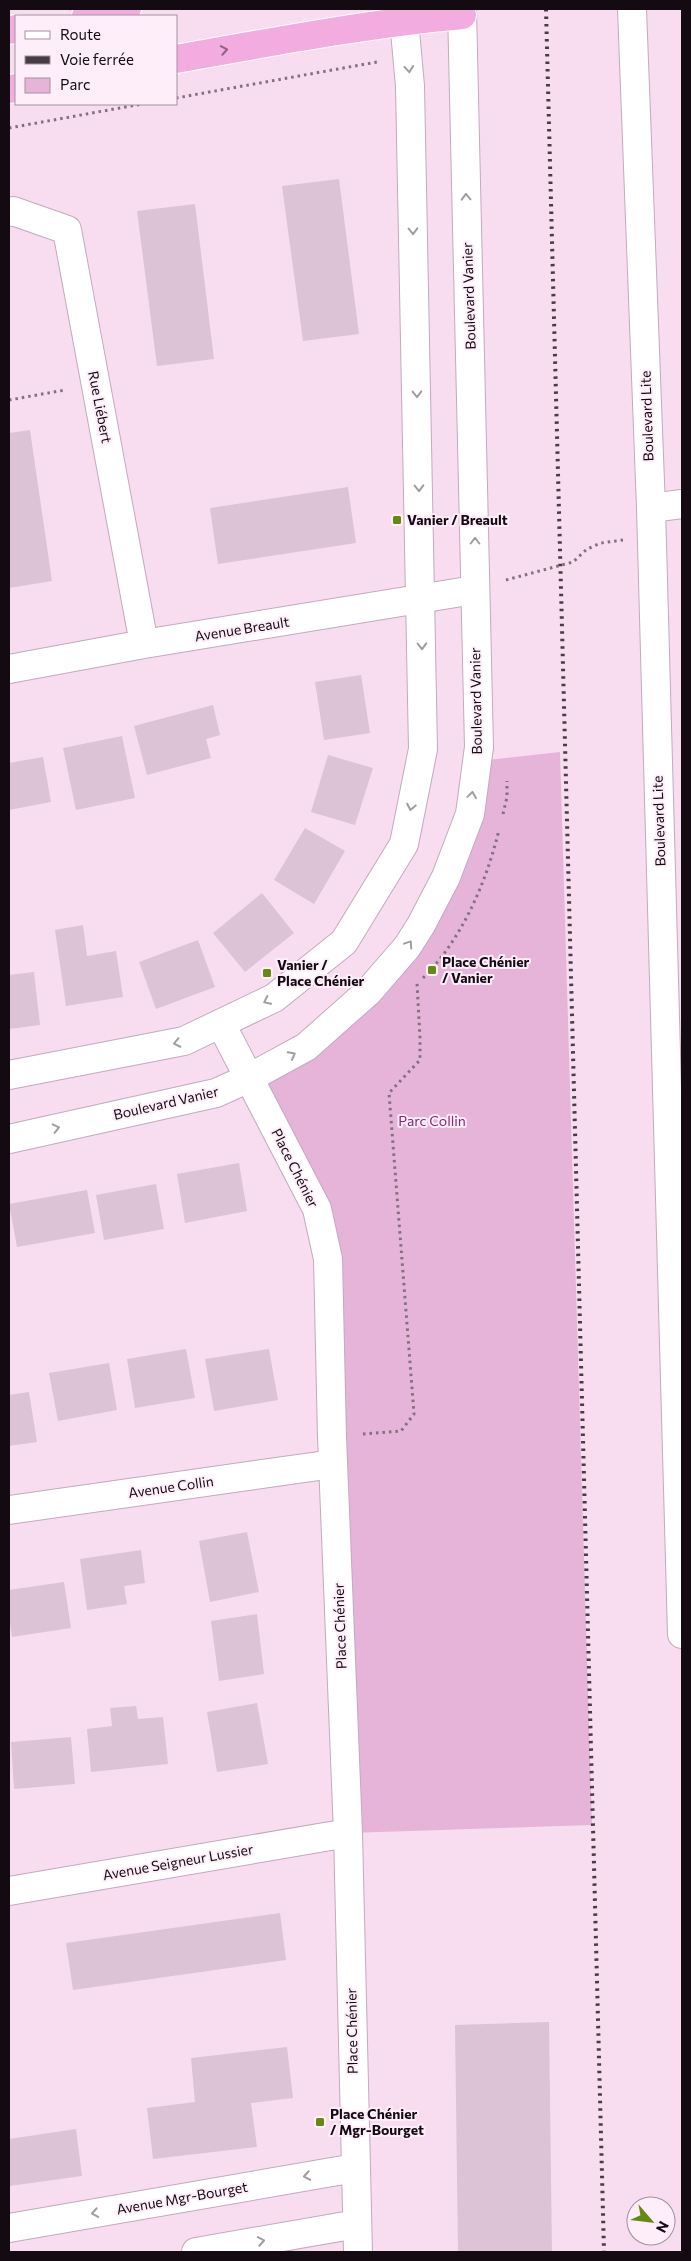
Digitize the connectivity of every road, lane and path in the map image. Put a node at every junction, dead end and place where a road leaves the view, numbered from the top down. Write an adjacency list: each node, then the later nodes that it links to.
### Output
1 (127, 9): 5 (highway)
2 (632, 9): 15 (street, Boulevard Lite)
3 (462, 12): 4 (highway); 18 (street, Boulevard Vanier, one-way to 3)
4 (403, 14): 6 (highway, one-way to 4); 19 (street, one-way to 19)
5 (92, 15)
6 (178, 59)
7 (340, 67): 8 (path)
8 (178, 98)
9 (136, 105): 10 (path)
10 (9, 128)
11 (9, 212): 12 (street, Rue Liébert)
12 (96, 384): 13 (path); 20 (street, Rue Liébert)
13 (9, 400)
14 (682, 504): 15 (street)
15 (650, 508): 27 (street, Boulevard Lite)
16 (612, 540): 17 (path)
17 (506, 580)
18 (474, 590): 19 (street, Avenue Breault); 22 (street, Boulevard Vanier, one-way to 18)
19 (422, 597): 20 (street, Avenue Breault); 23 (street, one-way to 23)
20 (144, 644): 21 (street, Avenue Breault)
21 (9, 669)
22 (407, 947): 25 (street, Boulevard Vanier, one-way to 22); 28 (path)
23 (222, 1024): 24 (street, one-way to 24); 25 (street, Place Chénier)
24 (9, 1075)
25 (249, 1078): 26 (street, Boulevard Vanier, one-way to 25); 28 (street, Place Chénier)
26 (9, 1139)
27 (679, 1358): 31 (street, Boulevard Lite)
28 (332, 1437): 29 (street, Place Chénier)
29 (333, 1464): 30 (street, Avenue Collin); 32 (street, Place Chénier)
30 (9, 1510)
31 (682, 1634)
32 (348, 1832): 33 (street, Avenue Seigneur Lussier); 34 (street, Place Chénier)
33 (9, 1891)
34 (355, 2168): 35 (street, Place Chénier); 36 (street, Avenue Mgr-Bourget, one-way to 36)
35 (357, 2224): 37 (street, one-way to 35); 38 (street, Place Chénier)
36 (9, 2228)
37 (196, 2252)
38 (358, 2252)

